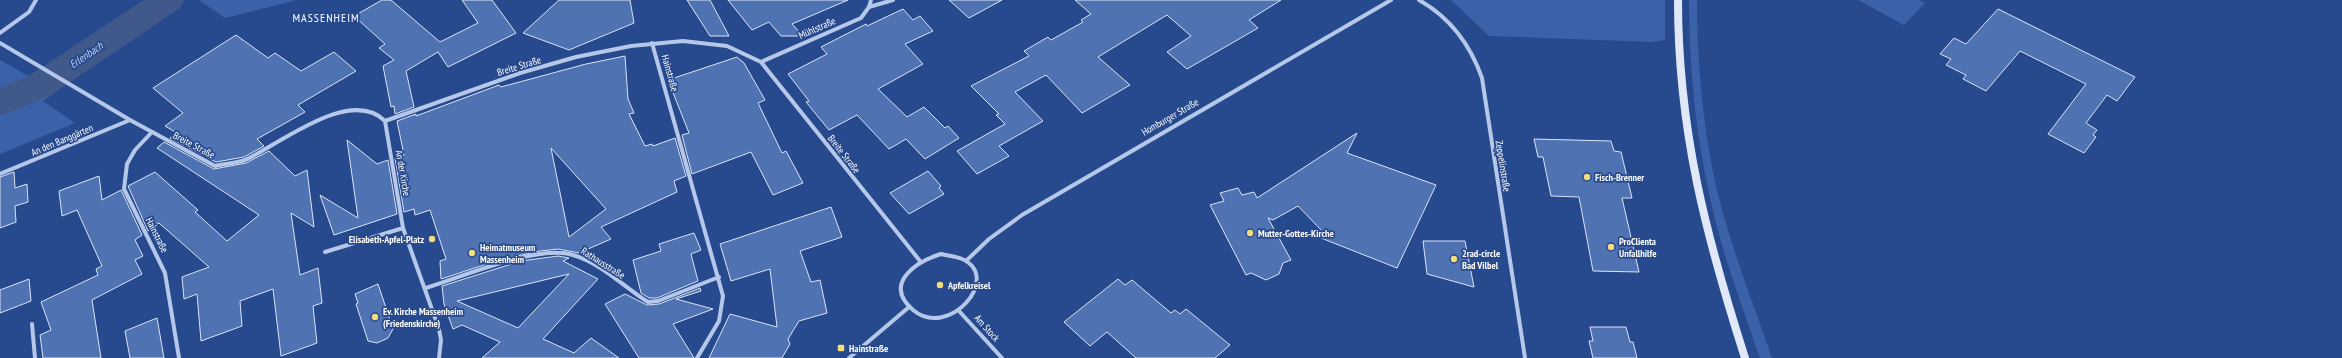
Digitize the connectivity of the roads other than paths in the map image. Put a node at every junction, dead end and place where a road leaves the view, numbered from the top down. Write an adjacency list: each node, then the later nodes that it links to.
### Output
1 (36, 0): 8 (street)
2 (871, 0): 7 (street, Mühlstraße)
3 (893, 0): 7 (street)
4 (1391, 0): 19 (street, Homburger Straße)
5 (1419, 0): 31 (street, Zeppelinstraße)
6 (1678, 0): 32 (main road)
7 (869, 7): 11 (street, Mühlstraße)
8 (0, 33)
9 (0, 43): 12 (street, Breite Straße)
10 (652, 43): 11 (street, Breite Straße); 13 (street, Breite Straße); 20 (street, Hainstraße)
11 (762, 62): 18 (street, Breite Straße)
12 (130, 120): 14 (street, Breite Straße); 15 (street, An den Banggärten)
13 (385, 121): 14 (street, Breite Straße); 16 (street, An der Kirche)
14 (152, 132): 26 (street, Hainstraße)
15 (0, 174)
16 (403, 228): 17 (street); 21 (street, An der Kirche)
17 (325, 252)
18 (920, 261): 19 (street); 22 (street)
19 (966, 261): 23 (street)
20 (719, 277): 21 (street, Rathausstraße); 28 (street, Hainstraße)
21 (426, 288): 27 (street, An der Kirche)
22 (909, 307): 23 (street); 29 (street)
23 (959, 311): 30 (street, Am Stock)
24 (32, 324): 25 (street)
25 (36, 358)
26 (179, 358)
27 (439, 358)
28 (696, 358)
29 (849, 358)
30 (1002, 358)
31 (1525, 358)
32 (1745, 358)

